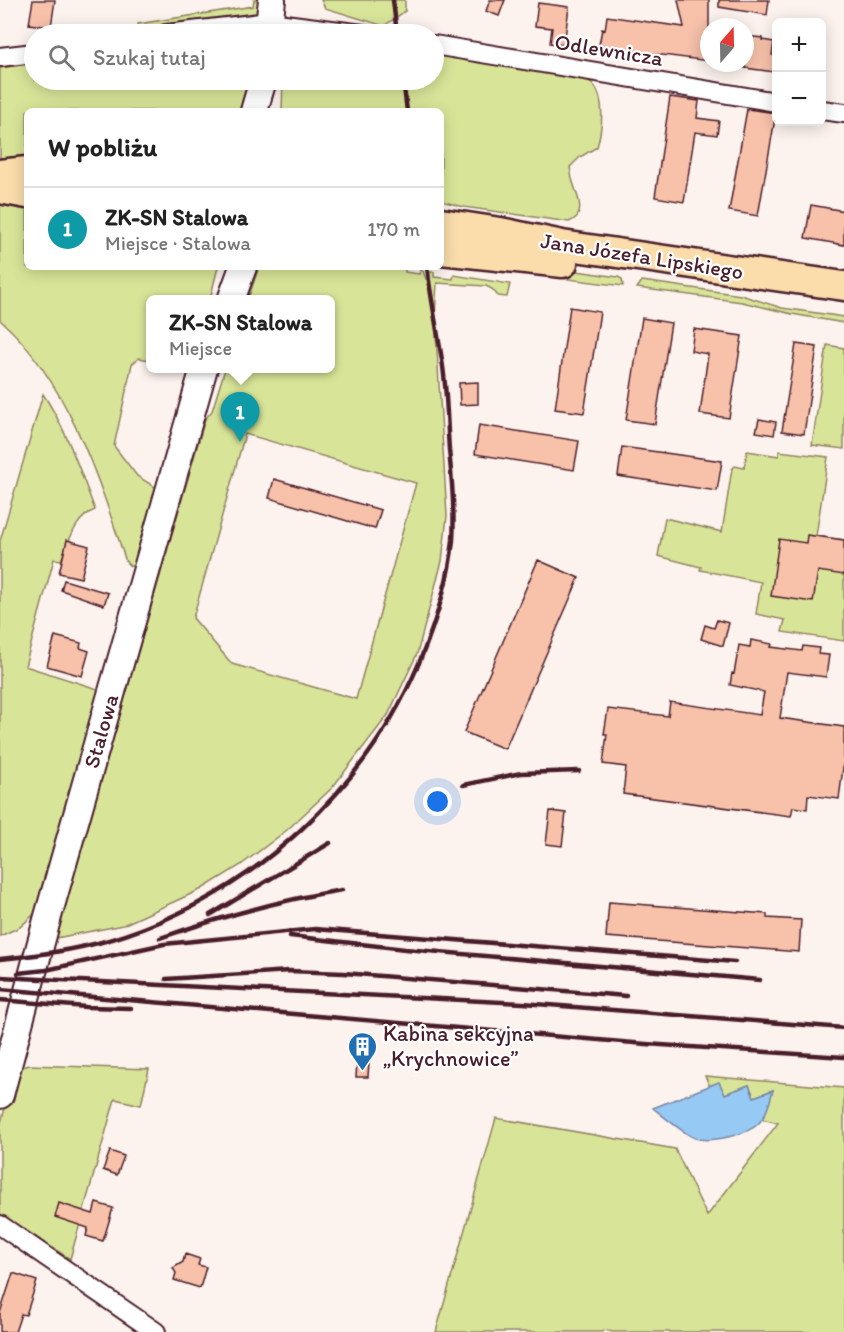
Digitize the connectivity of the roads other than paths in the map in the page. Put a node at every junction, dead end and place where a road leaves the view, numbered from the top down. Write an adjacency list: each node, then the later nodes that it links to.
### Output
1 (273, 18): 2 (street); 3 (street)
2 (233, 24)
3 (293, 24)
4 (444, 47): 9 (street, Odlewnicza)
5 (24, 54): 6 (street)
6 (0, 57)
7 (261, 90): 10 (street)
8 (265, 90): 11 (street)
9 (772, 101)
10 (255, 108)
11 (266, 108)
12 (826, 111): 13 (street)
13 (844, 113)
14 (24, 171): 15 (main road)
15 (0, 174)
16 (0, 189): 17 (main road)
17 (24, 193)
18 (444, 223): 22 (main road, Jana Józefa Lipskiego)
19 (444, 250): 25 (main road, Jana Józefa Lipskiego)
20 (223, 270): 23 (street)
21 (242, 270): 24 (street)
22 (844, 286)
23 (218, 295)
24 (233, 295)
25 (844, 304)
26 (203, 373): 27 (street, Stalowa)
27 (0, 1095)
28 (0, 1225): 29 (street)
29 (156, 1332)

